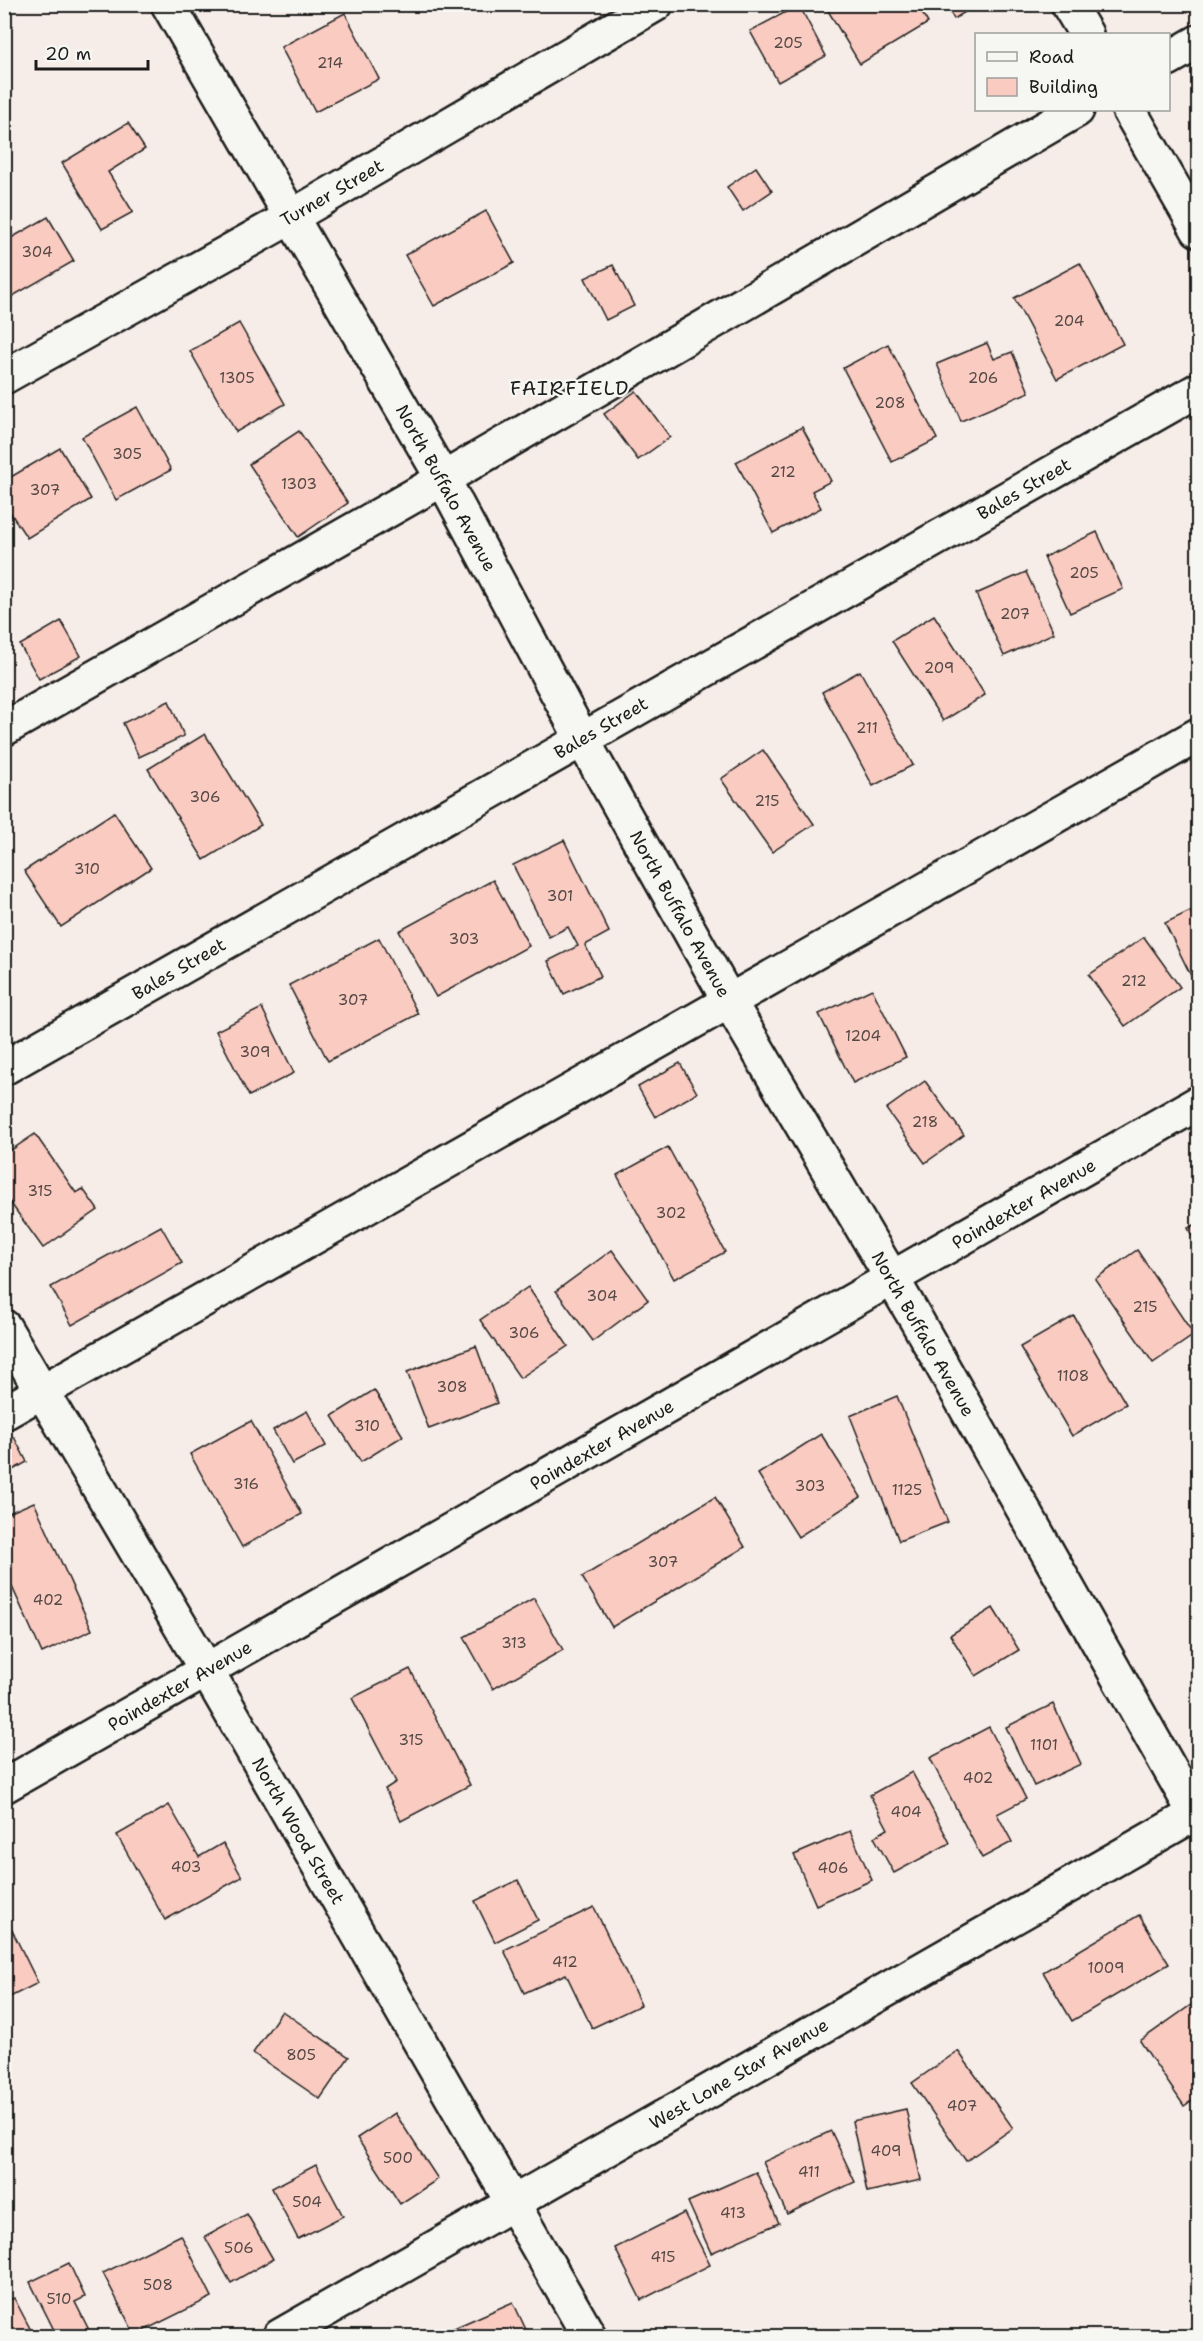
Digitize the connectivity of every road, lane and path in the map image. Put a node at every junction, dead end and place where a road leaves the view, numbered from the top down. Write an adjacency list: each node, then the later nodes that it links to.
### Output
1 (168, 4): 9 (street, North Buffalo Avenue)
2 (656, 4): 9 (street, Turner Street)
3 (1068, 4): 4 (street)
4 (1085, 33)
5 (1198, 42): 6 (street)
6 (1170, 57)
7 (1075, 111): 13 (street)
8 (1130, 111): 10 (street)
9 (291, 217): 11 (street, Turner Street); 13 (street, North Buffalo Avenue)
10 (1198, 230)
11 (4, 378)
12 (1198, 390): 16 (street, Bales Street)
13 (443, 479): 14 (street); 16 (street, North Buffalo Avenue)
14 (4, 729)
15 (1198, 735): 17 (street)
16 (582, 739): 17 (street, North Buffalo Avenue); 18 (street, Bales Street)
17 (729, 1001): 20 (street, North Buffalo Avenue); 22 (street)
18 (4, 1068)
19 (1198, 1103): 20 (street, Poindexter Avenue)
20 (892, 1280): 24 (street, Poindexter Avenue); 26 (street, North Buffalo Avenue)
21 (4, 1327): 22 (street, North Wood Street)
22 (43, 1391): 23 (street); 24 (street, North Wood Street)
23 (4, 1413)
24 (207, 1671): 25 (street, Poindexter Avenue); 27 (street, North Wood Street)
25 (4, 1786)
26 (1197, 1815): 27 (street, West Lone Star Avenue)
27 (512, 2203): 28 (street, West Lone Star Avenue); 29 (street, North Wood Street)
28 (280, 2337)
29 (589, 2337)

